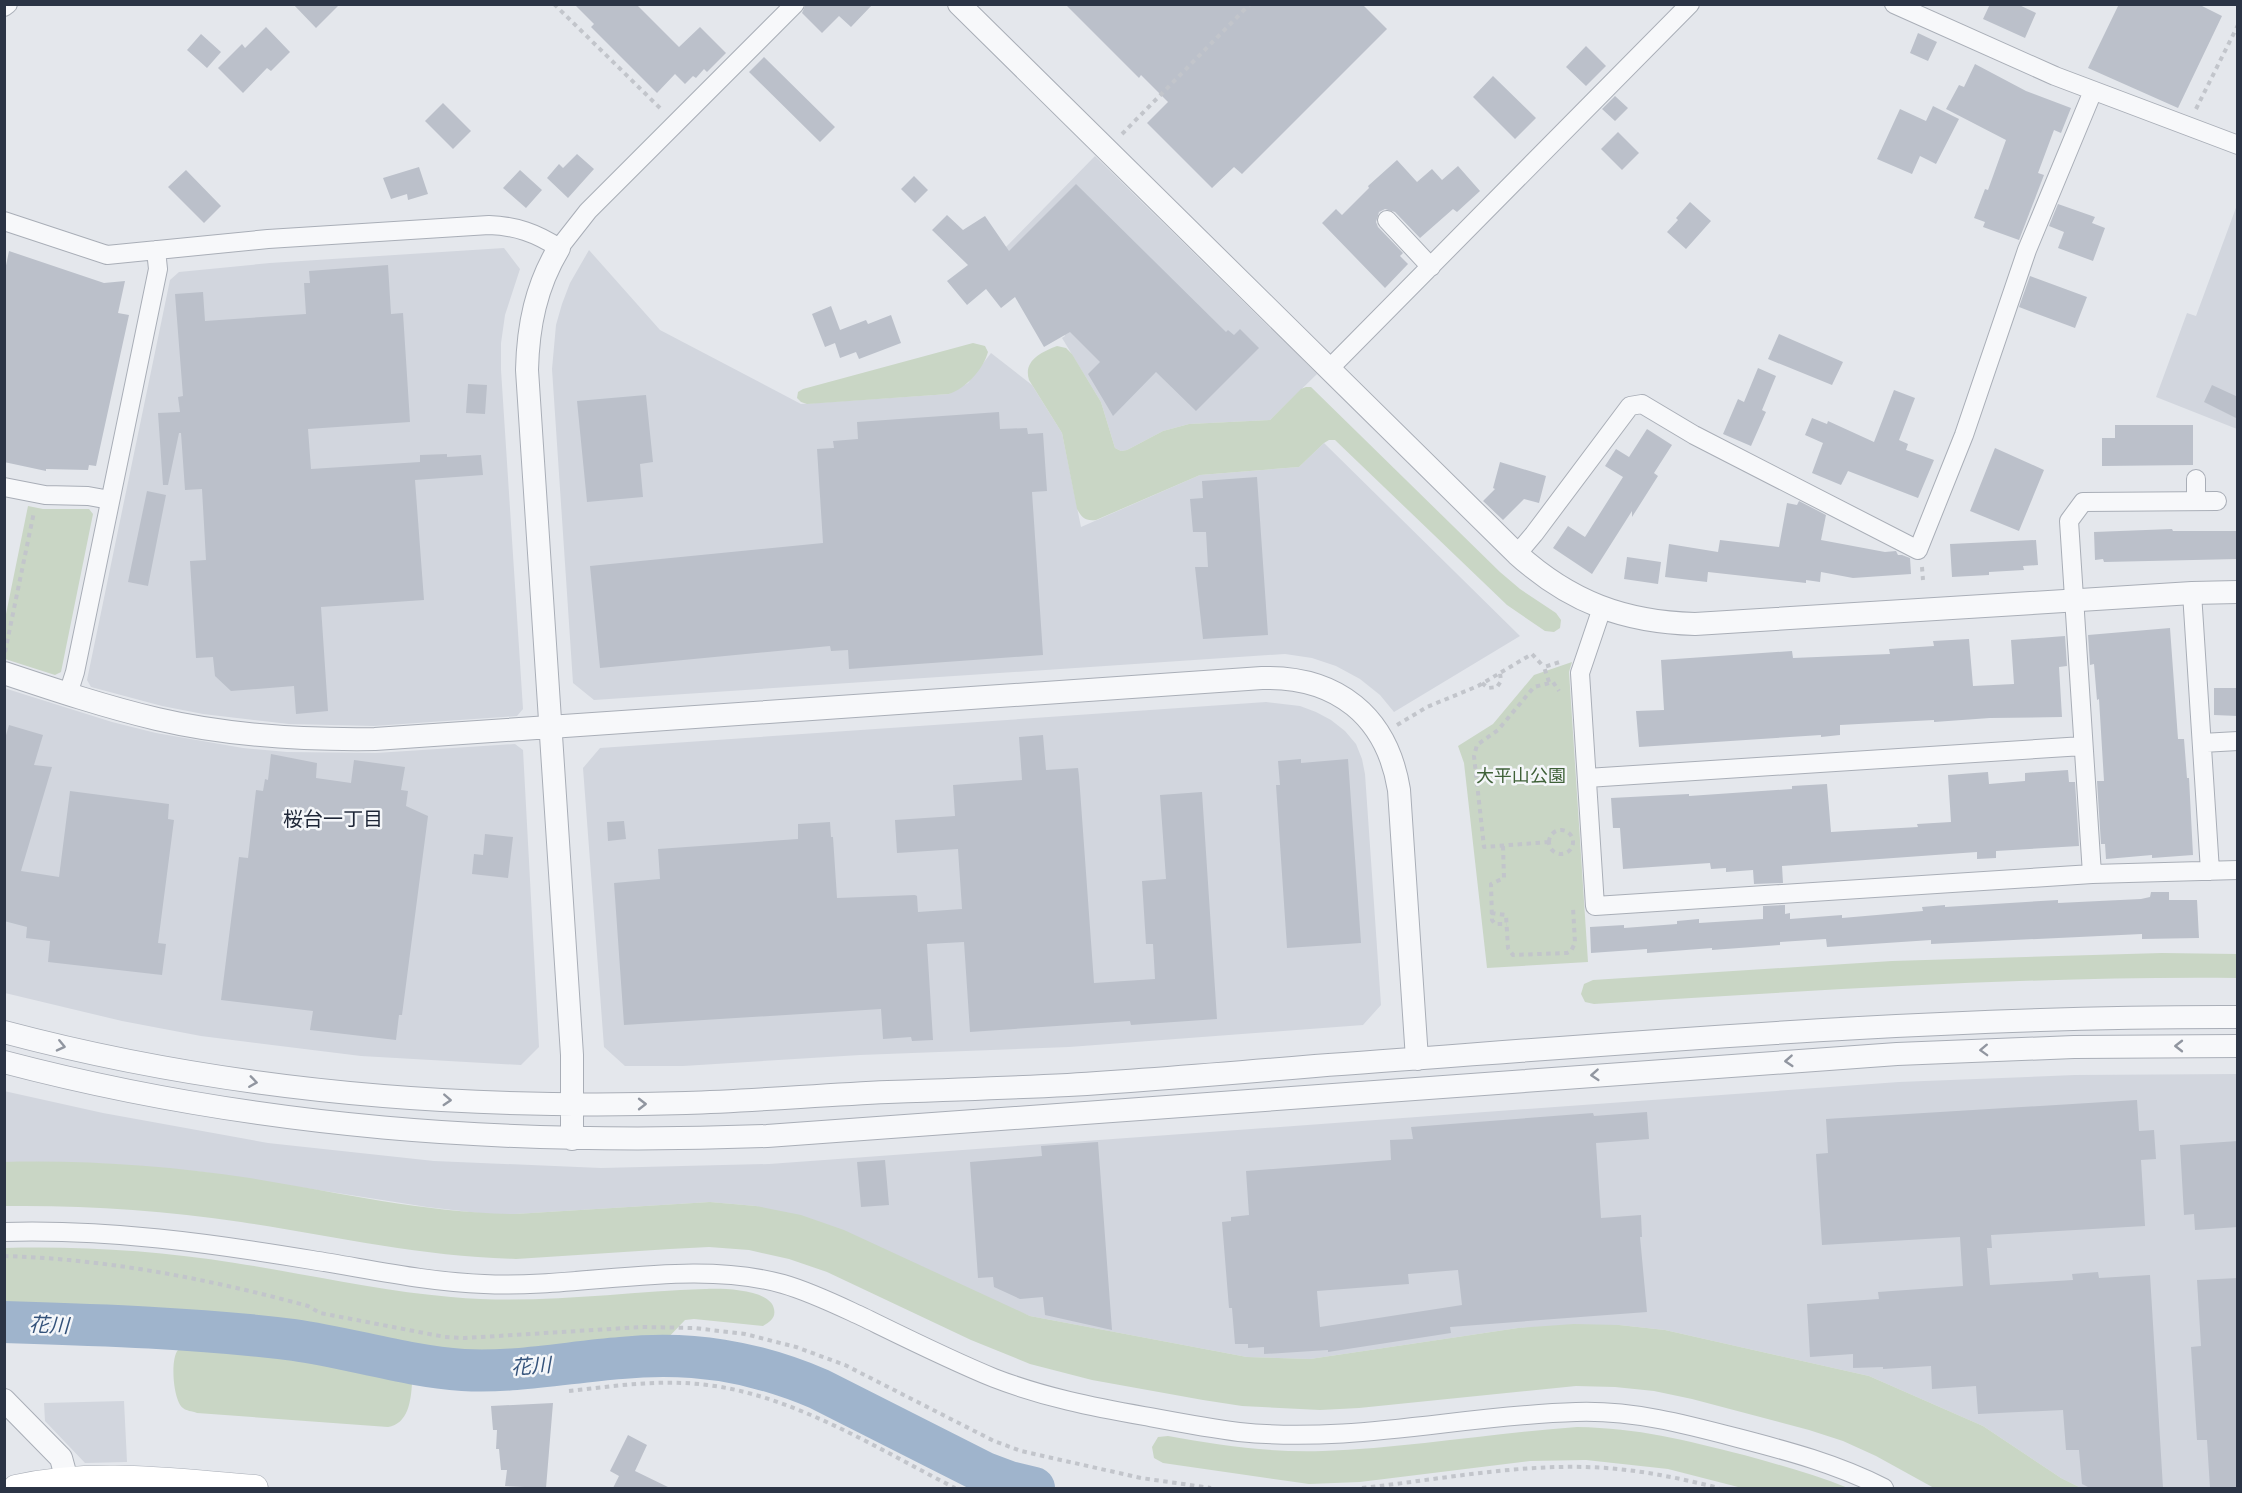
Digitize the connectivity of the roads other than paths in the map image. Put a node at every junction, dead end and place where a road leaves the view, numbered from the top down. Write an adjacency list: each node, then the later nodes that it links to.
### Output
1 (795, 4): 9 (street)
2 (958, 4): 12 (street)
3 (1690, 4): 11 (street)
4 (1894, 4): 5 (street)
5 (2093, 91): 6 (street); 18 (street)
6 (2238, 145)
7 (1387, 220): 11 (street)
8 (4, 221): 10 (street)
9 (559, 248): 10 (street); 25 (street)
10 (156, 250): 15 (street)
11 (1431, 267): 12 (street)
12 (1329, 369): 18 (street)
13 (2196, 478): 16 (street)
14 (4, 487): 15 (street)
15 (110, 500): 24 (street)
16 (2196, 501): 17 (street); 21 (street)
17 (2217, 501)
18 (1517, 554): 22 (street)
19 (2192, 592): 20 (street); 21 (street); 27 (street)
20 (2238, 592)
21 (2074, 600): 22 (street); 28 (street)
22 (1602, 608): 29 (street)
23 (4, 674): 24 (street)
24 (68, 694): 25 (street)
25 (550, 728): 36 (street); 38 (street)
26 (2238, 741): 27 (street)
27 (2202, 743): 31 (street)
28 (2083, 746): 29 (street); 32 (street)
29 (1587, 778): 32 (street)
30 (2238, 870): 31 (street)
31 (2210, 871): 32 (street)
32 (2092, 874)
33 (2238, 1017): 36 (street)
34 (4, 1032): 38 (street, one-way to 38)
35 (2238, 1046): 39 (street, one-way to 39)
36 (1417, 1059): 38 (street, one-way to 36)
37 (4, 1062): 39 (street)
38 (572, 1104): 39 (street)
39 (572, 1139)
40 (4, 1232): 45 (street)
41 (4, 1400): 42 (street)
42 (69, 1484): 43 (main road); 44 (main road)
43 (16, 1488)
44 (255, 1488)
45 (1884, 1488)

